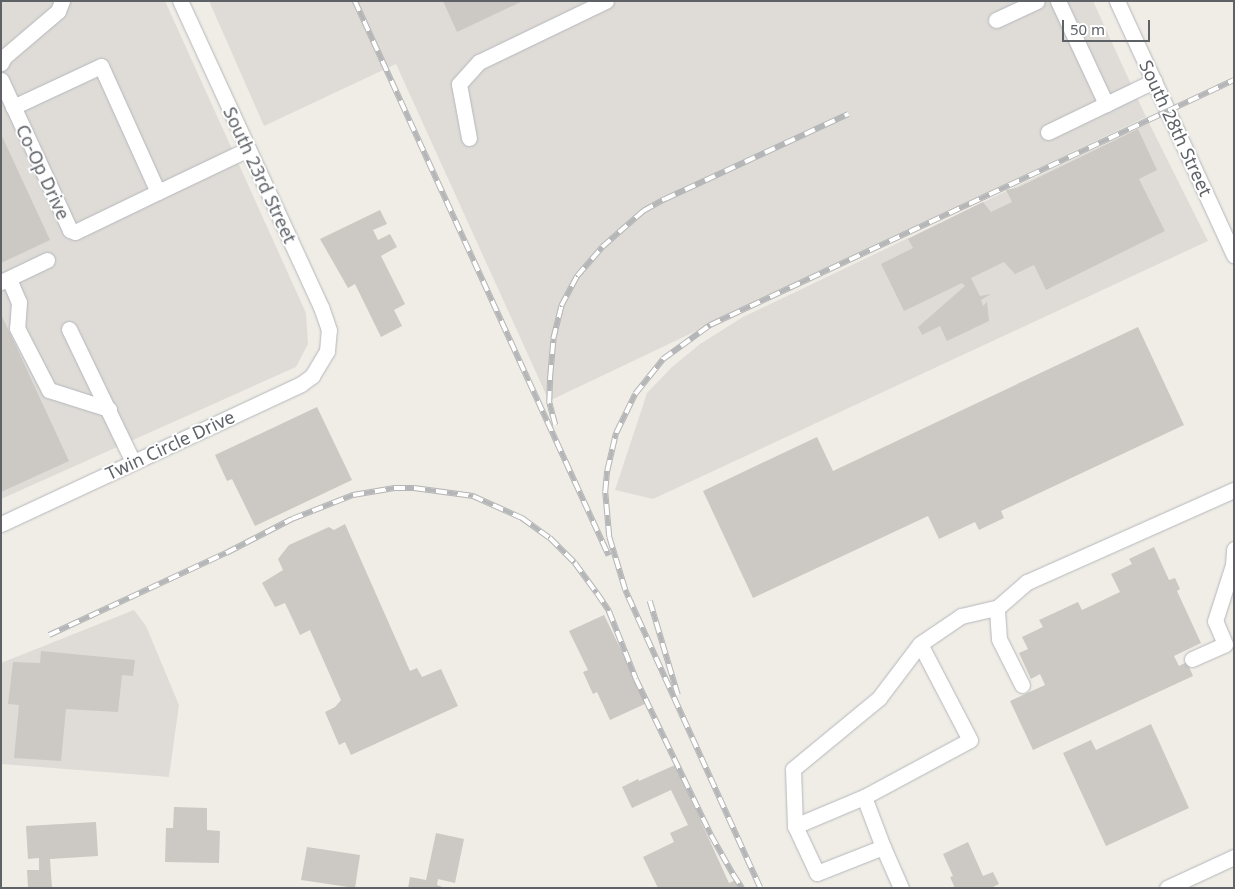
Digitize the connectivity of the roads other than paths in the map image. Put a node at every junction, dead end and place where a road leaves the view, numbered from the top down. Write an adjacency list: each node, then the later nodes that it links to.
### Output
1 (180, 1): 15 (street, South 23rd Street)
2 (606, 1): 14 (street)
3 (1037, 1): 7 (street)
4 (1058, 1): 11 (street)
5 (1117, 1): 10 (street, South 28th Street)
6 (56, 4): 8 (street)
7 (996, 20)
8 (1, 63)
9 (1, 80): 12 (street, Co-Op Drive)
10 (1154, 81): 11 (street); 17 (street, South 28th Street)
11 (1106, 104): 13 (street)
12 (13, 108): 16 (street, Co-Op Drive); 16 (street)
13 (1048, 132)
14 (468, 138)
15 (248, 149): 16 (street); 21 (street, South 23rd Street)
16 (158, 192)
17 (1234, 255)
18 (47, 260): 19 (street)
19 (5, 280): 22 (street)
20 (69, 329): 22 (street)
21 (326, 351): 23 (street, Twin Circle Drive)
22 (109, 409): 23 (street)
23 (133, 462): 25 (street, Twin Circle Drive)
24 (1234, 490): 27 (street)
25 (1, 524)
26 (1234, 549): 29 (street)
27 (997, 608): 28 (street); 30 (street)
28 (920, 644): 31 (street); 32 (street)
29 (1192, 659)
30 (1022, 685)
31 (864, 797): 32 (street); 33 (street)
32 (796, 826): 33 (street)
33 (883, 847): 35 (street)
34 (1234, 857): 36 (street)
35 (901, 888)
36 (1167, 888)

